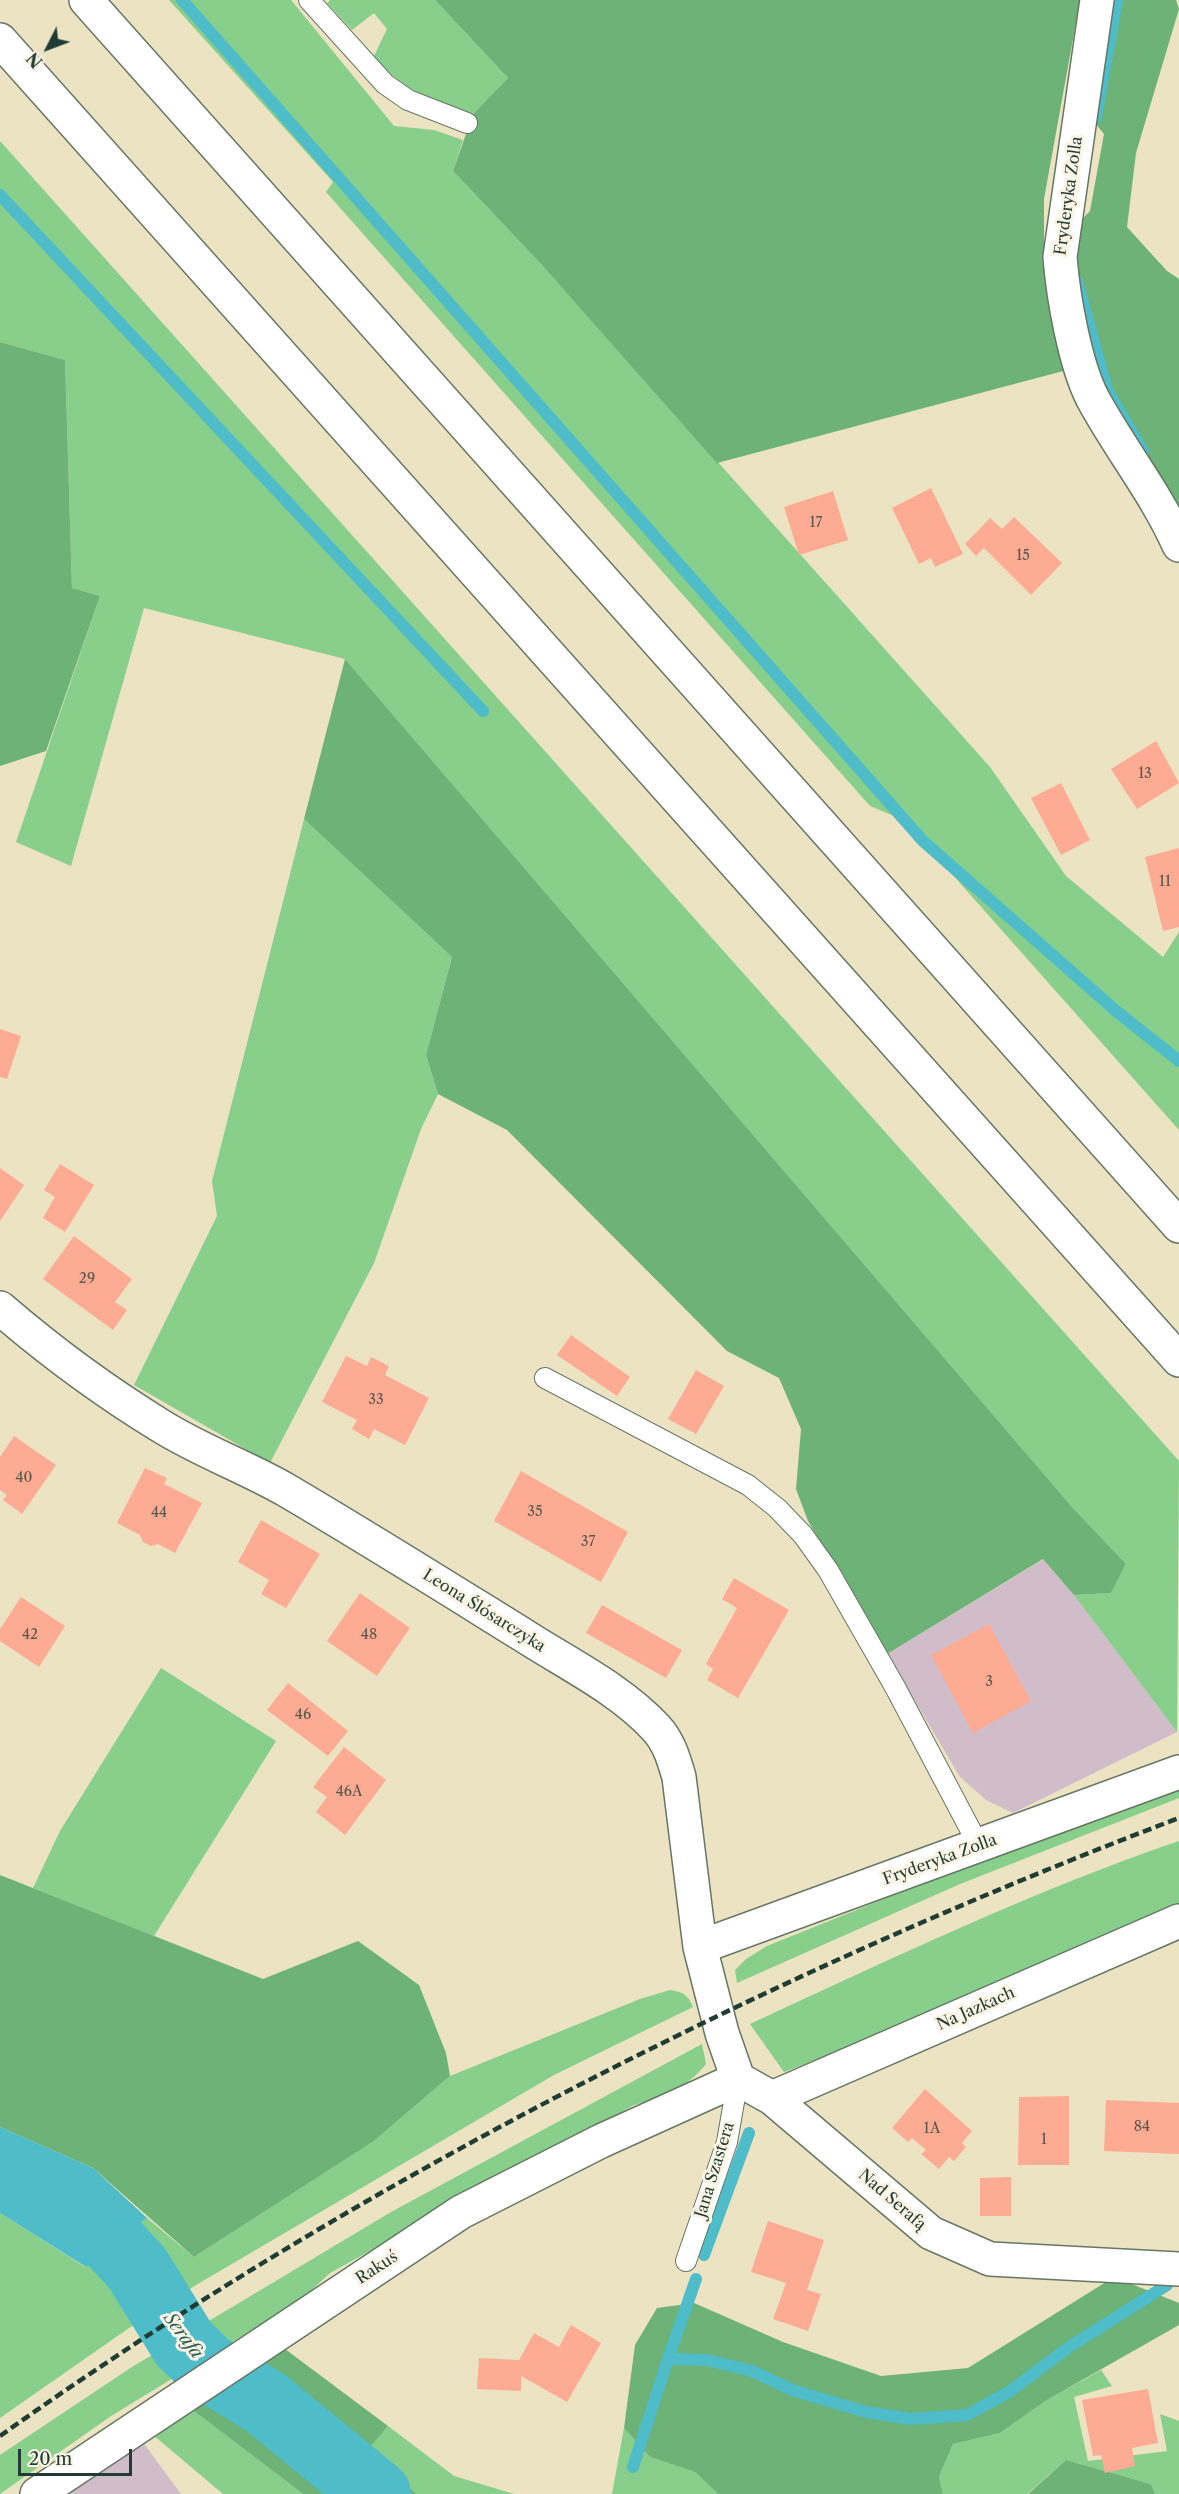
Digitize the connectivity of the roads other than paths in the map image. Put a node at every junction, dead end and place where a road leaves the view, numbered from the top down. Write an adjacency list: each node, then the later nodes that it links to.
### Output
1 (86, 0): 7 (main road)
2 (309, 0): 5 (lane)
3 (1097, 0): 6 (main road, Fryderyka Zolla)
4 (0, 40): 9 (main road)
5 (467, 123)
6 (1179, 545)
7 (1179, 1226)
8 (0, 1308): 14 (main road, Leona Ślósarczyka)
9 (1179, 1360)
10 (545, 1378): 12 (lane)
11 (1171, 1769): 12 (main road, Fryderyka Zolla)
12 (979, 1846): 14 (main road, Fryderyka Zolla)
13 (1179, 1921): 16 (main road, Na Jazkach)
14 (700, 1947): 15 (main road, Leona Ślósarczyka)
15 (738, 2079): 16 (main road, Nad Serafą); 17 (lane, Jana Szastera); 19 (main road, Rakuś)
16 (772, 2098): 18 (main road, Nad Serafą)
17 (686, 2261)
18 (1179, 2269)
19 (37, 2494)

